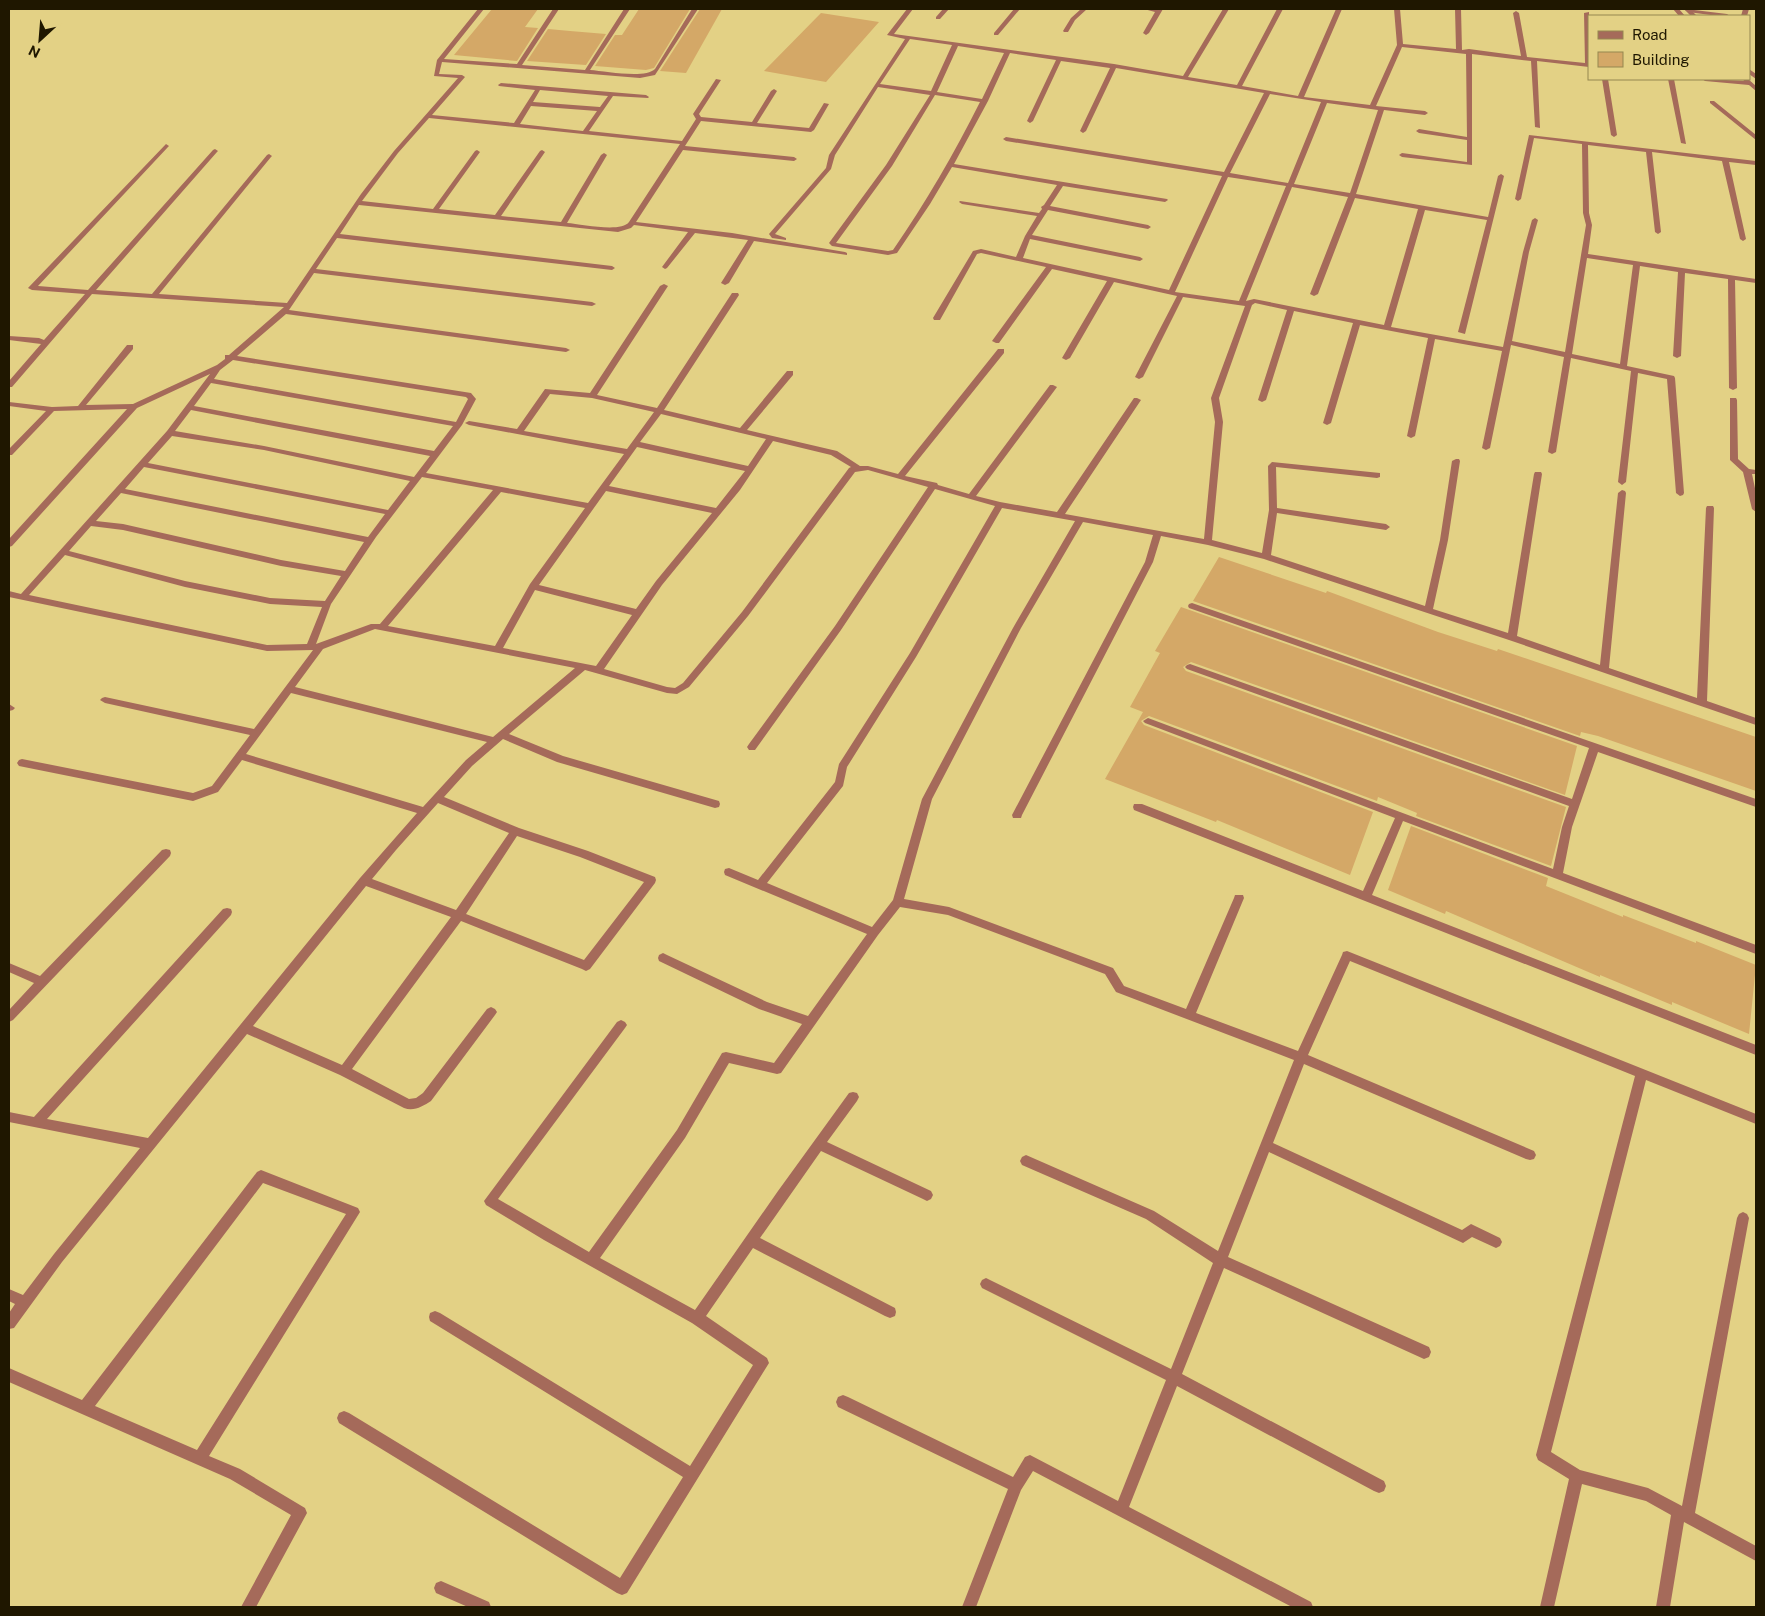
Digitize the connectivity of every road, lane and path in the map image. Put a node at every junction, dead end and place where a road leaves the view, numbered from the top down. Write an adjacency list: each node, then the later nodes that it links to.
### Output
1 (481, 9): 33 (street)
2 (556, 9): 36 (street)
3 (627, 9): 37 (street)
4 (695, 9): 37 (street)
5 (910, 9): 24 (street)
6 (946, 9): 20 (street)
7 (1017, 9): 23 (street)
8 (1084, 9): 21 (street)
9 (1147, 9): 16 (street)
10 (1226, 9): 38 (street)
11 (1280, 9): 46 (street)
12 (1339, 9): 54 (street)
13 (1397, 9): 26 (street)
14 (1458, 9): 27 (street)
15 (1687, 9): 19 (street)
16 (1160, 10): 22 (street)
17 (1516, 13): 30 (street)
18 (1587, 13): 34 (street)
19 (1721, 15)
20 (938, 18)
21 (1066, 31)
22 (1146, 33)
23 (996, 34)
24 (908, 38): 25 (street); 45 (street)
25 (956, 44): 28 (street); 51 (street)
26 (1400, 45): 27 (street); 60 (street)
27 (1459, 50): 29 (street)
28 (1008, 51): 31 (street); 55 (street)
29 (1469, 51): 30 (street); 74 (street)
30 (1524, 58): 32 (street)
31 (1059, 59): 35 (street); 66 (street)
32 (1534, 59): 34 (street); 69 (street)
33 (440, 60): 36 (street); 64 (street)
34 (1588, 65)
35 (1114, 66): 38 (street); 71 (street)
36 (518, 67): 37 (street)
37 (587, 71)
38 (1185, 77): 46 (street)
39 (718, 80): 65 (street)
40 (1605, 80): 73 (street)
41 (1671, 80): 78 (street)
42 (1726, 80): 43 (street)
43 (1747, 81): 48 (street)
44 (501, 85): 47 (street)
45 (876, 85): 51 (street); 117 (street)
46 (1239, 87): 50 (street)
47 (538, 89): 52 (street); 58 (street)
48 (1756, 89)
49 (774, 91): 68 (street)
50 (1268, 92): 54 (street); 92 (street)
51 (934, 94): 55 (street); 117 (street)
52 (611, 95): 53 (street); 62 (street)
53 (646, 97)
54 (1300, 98): 56 (street)
55 (985, 101): 91 (street)
56 (1324, 102): 60 (street); 95 (street)
57 (1712, 102): 75 (street)
58 (529, 104): 62 (street); 67 (street)
59 (826, 104): 68 (street)
60 (1372, 108): 61 (street)
61 (1382, 108): 63 (street); 96 (street)
62 (601, 109): 70 (street)
63 (1426, 113)
64 (428, 116): 67 (street); 100 (street)
65 (699, 119): 68 (street); 79 (street)
66 (1030, 121)
67 (517, 124): 70 (street)
68 (753, 125)
69 (1538, 127)
70 (586, 131): 79 (street)
71 (1083, 131)
72 (1419, 131): 74 (street)
73 (1614, 135)
74 (1470, 138): 85 (street)
75 (1756, 138)
76 (1006, 139): 92 (street)
77 (1585, 143): 82 (street); 98 (street); 118 (street)
78 (1684, 143)
79 (682, 145): 88 (street); 108 (street)
80 (166, 146): 133 (street)
81 (215, 151): 133 (street)
82 (1649, 151): 89 (street); 112 (street)
83 (477, 152): 103 (street)
84 (542, 152): 105 (street)
85 (1402, 155)
86 (269, 156): 137 (street)
87 (604, 156): 109 (street)
88 (794, 158)
89 (1725, 159): 90 (street); 116 (street)
90 (1756, 163)
91 (949, 165): 94 (street); 117 (street)
92 (1226, 174): 95 (street); 134 (street)
93 (1501, 176): 106 (street)
94 (1061, 184): 97 (street); 101 (street)
95 (1290, 185): 96 (street); 139 (street)
96 (1352, 196): 102 (street); 136 (street)
97 (1165, 200)
98 (1518, 200)
99 (962, 202): 104 (street)
100 (358, 203): 103 (street); 113 (street)
101 (1044, 208): 104 (street); 110 (street)
102 (1422, 208): 106 (street); 145 (street)
103 (434, 211): 105 (street)
104 (1040, 215): 114 (street)
105 (497, 217): 109 (street)
106 (1490, 220): 146 (street)
107 (1535, 220): 151 (street)
108 (632, 223): 109 (street); 111 (street)
109 (563, 224)
110 (1148, 227)
111 (693, 230): 115 (street); 123 (street)
112 (1658, 232)
113 (336, 236): 125 (street); 126 (street)
114 (1028, 236): 120 (street); 121 (street)
115 (752, 239): 119 (street); 131 (street)
116 (1743, 239)
117 (834, 245)
118 (1585, 256): 122 (street); 155 (street)
119 (875, 258)
120 (1140, 258)
121 (1019, 259): 124 (street); 143 (street)
122 (1637, 264): 127 (street); 160 (street)
123 (665, 266)
124 (1050, 266): 129 (street); 149 (street)
125 (612, 268)
126 (312, 271): 140 (street); 142 (street)
127 (1682, 271): 128 (street); 156 (street)
128 (1732, 277): 130 (street); 167 (street)
129 (1112, 279): 134 (street); 158 (street)
130 (1756, 281)
131 (725, 283)
132 (664, 286): 168 (street)
133 (90, 293): 137 (street); 150 (street)
134 (1171, 293): 138 (street)
135 (735, 294): 177 (street)
136 (1314, 294)
137 (155, 295): 142 (street)
138 (1181, 295): 139 (street); 163 (street)
139 (1246, 303): 141 (street); 223 (street)
140 (592, 304)
141 (1291, 308): 144 (street); 170 (street)
142 (287, 309): 153 (street); 157 (street)
143 (937, 318)
144 (1357, 322): 145 (street); 179 (street)
145 (1388, 328): 147 (street)
146 (1462, 332)
147 (1432, 336): 151 (street); 184 (street)
148 (9, 338): 150 (street)
149 (996, 341)
150 (45, 343): 165 (street)
151 (1506, 346): 155 (street); 187 (street)
152 (130, 347): 176 (street)
153 (566, 350)
154 (1001, 352): 200 (street)
155 (1566, 355): 160 (street); 189 (street)
156 (1677, 356)
157 (228, 357): 159 (street); 180 (street)
158 (1066, 358)
159 (220, 367): 164 (street); 173 (street)
160 (1623, 367): 161 (street)
161 (1635, 370): 202 (street); 208 (street)
162 (790, 373): 181 (street)
163 (1139, 377)
164 (209, 380): 174 (street); 180 (street)
165 (9, 385)
166 (1053, 387): 209 (street)
167 (1733, 388)
168 (592, 396): 177 (street); 182 (street)
169 (1137, 400): 217 (street)
170 (1262, 400)
171 (1733, 400): 196 (street)
172 (9, 404): 175 (street)
173 (134, 406): 176 (street); 224 (street)
174 (188, 407): 183 (street); 191 (street)
175 (52, 408): 176 (street); 190 (street)
176 (80, 408)
177 (658, 410): 181 (street); 186 (street)
178 (470, 423): 182 (street)
179 (1327, 423)
180 (458, 425): 191 (street)
181 (742, 430): 185 (street)
182 (519, 432): 188 (street)
183 (170, 433): 193 (street); 201 (street)
184 (1410, 436)
185 (771, 438): 194 (street); 195 (street)
186 (636, 444): 188 (street); 195 (street)
187 (1486, 448)
188 (630, 451): 204 (street)
189 (1552, 452)
190 (9, 453)
191 (436, 454): 201 (street)
192 (1456, 461): 233 (street)
193 (142, 464): 206 (street); 216 (street)
194 (858, 468): 200 (street); 241 (street)
195 (748, 469): 215 (street)
196 (1747, 470): 197 (street); 213 (street)
197 (1756, 472)
198 (1538, 474): 236 (street)
199 (1377, 475): 214 (street)
200 (900, 476): 203 (street)
201 (418, 477): 205 (street); 216 (street)
202 (1622, 482)
203 (934, 485): 209 (street); 251 (street)
204 (604, 488): 211 (street); 215 (street)
205 (499, 489): 211 (street); 235 (street)
206 (118, 490): 219 (street); 222 (street)
207 (1622, 493): 242 (street)
208 (1680, 493)
209 (972, 496): 210 (street)
210 (1000, 505): 217 (street); 267 (street)
211 (591, 506): 228 (street)
212 (1710, 508): 245 (street)
213 (1756, 509)
214 (1273, 510): 220 (street); 226 (street)
215 (718, 511): 234 (street)
216 (390, 513): 222 (street)
217 (1059, 516): 218 (street)
218 (1080, 520): 221 (street); 270 (street)
219 (89, 523): 225 (street); 227 (street)
220 (1386, 527)
221 (1158, 533): 223 (street); 260 (street)
222 (370, 540): 227 (street)
223 (1208, 542): 226 (street)
224 (9, 544)
225 (63, 552): 230 (street); 231 (street)
226 (1266, 557): 233 (street)
227 (346, 574): 231 (street)
228 (533, 586): 234 (street); 238 (street)
229 (9, 594): 230 (street)
230 (23, 597): 237 (street)
231 (327, 604): 237 (street)
232 (1192, 606): 250 (street)
233 (1428, 611): 236 (street)
234 (638, 613): 241 (street)
235 (382, 627): 237 (street); 238 (street)
236 (1512, 638): 242 (street)
237 (315, 647): 243 (street)
238 (496, 650): 239 (street)
239 (583, 666): 241 (street); 249 (street)
240 (1190, 667): 257 (street)
241 (598, 670)
242 (1604, 670): 245 (street)
243 (289, 689): 248 (street); 249 (street)
244 (105, 700): 248 (street)
245 (1702, 702): 247 (street)
246 (1148, 721): 261 (street)
247 (1756, 722)
248 (257, 732): 252 (street)
249 (499, 738): 254 (street); 256 (street)
250 (1595, 746): 255 (street); 257 (street)
251 (752, 747)
252 (240, 756): 253 (street); 259 (street)
253 (22, 763)
254 (436, 798): 259 (street); 262 (street)
255 (1756, 803)
256 (714, 804)
257 (1575, 804): 265 (street)
258 (1138, 807): 268 (street)
259 (425, 811): 266 (street)
260 (1017, 815)
261 (1400, 817): 265 (street); 268 (street)
262 (515, 831): 272 (street); 272 (street)
263 (166, 852): 277 (street)
264 (729, 872): 267 (street)
265 (1557, 876): 274 (street)
266 (364, 881): 272 (street); 283 (street)
267 (760, 885): 273 (street)
268 (1366, 896): 284 (street)
269 (1239, 898): 279 (street)
270 (898, 902): 273 (street); 279 (street)
271 (227, 912): 291 (street)
272 (458, 914): 286 (street)
273 (874, 932): 281 (street)
274 (1756, 950)
275 (663, 958): 281 (street)
276 (9, 967): 277 (street)
277 (42, 982): 280 (street)
278 (491, 1012): 286 (street)
279 (1189, 1015): 285 (street)
280 (9, 1017)
281 (810, 1022): 301 (street)
282 (621, 1025): 301 (street)
283 (245, 1028): 286 (street); 292 (street)
284 (1756, 1050)
285 (1301, 1057): 287 (street); 294 (street); 295 (street)
286 (344, 1070)
287 (1642, 1072): 290 (street); 318 (street)
288 (853, 1097): 293 (street)
289 (9, 1117): 291 (street)
290 (1756, 1119)
291 (38, 1122): 292 (street)
292 (150, 1144): 305 (street)
293 (819, 1144): 297 (street); 299 (street)
294 (1266, 1145): 300 (street); 302 (street)
295 (1530, 1155)
296 (1026, 1161): 302 (street)
297 (927, 1195)
298 (1743, 1218): 322 (street)
299 (751, 1240): 306 (street); 308 (street)
300 (1496, 1242)
301 (591, 1260): 308 (street)
302 (1220, 1260): 310 (street); 312 (street)
303 (986, 1284): 312 (street)
304 (9, 1295): 305 (street)
305 (25, 1302): 309 (street)
306 (890, 1312)
307 (435, 1317): 317 (street)
308 (697, 1318): 317 (street)
309 (9, 1323)
310 (1424, 1352)
311 (9, 1375): 314 (street)
312 (1173, 1377): 320 (street); 321 (street)
313 (843, 1402): 319 (street)
314 (85, 1408): 316 (street); 316 (street)
315 (344, 1418): 317 (street)
316 (200, 1458): 325 (street)
317 (693, 1475)
318 (1577, 1476): 322 (street); 329 (street)
319 (1016, 1486): 321 (street); 327 (street)
320 (1379, 1486)
321 (1121, 1510): 328 (street)
322 (1683, 1514): 323 (street); 330 (street)
323 (1756, 1554)
324 (441, 1588): 326 (street)
325 (248, 1607)
326 (484, 1607)
327 (969, 1607)
328 (1306, 1607)
329 (1547, 1607)
330 (1663, 1607)

